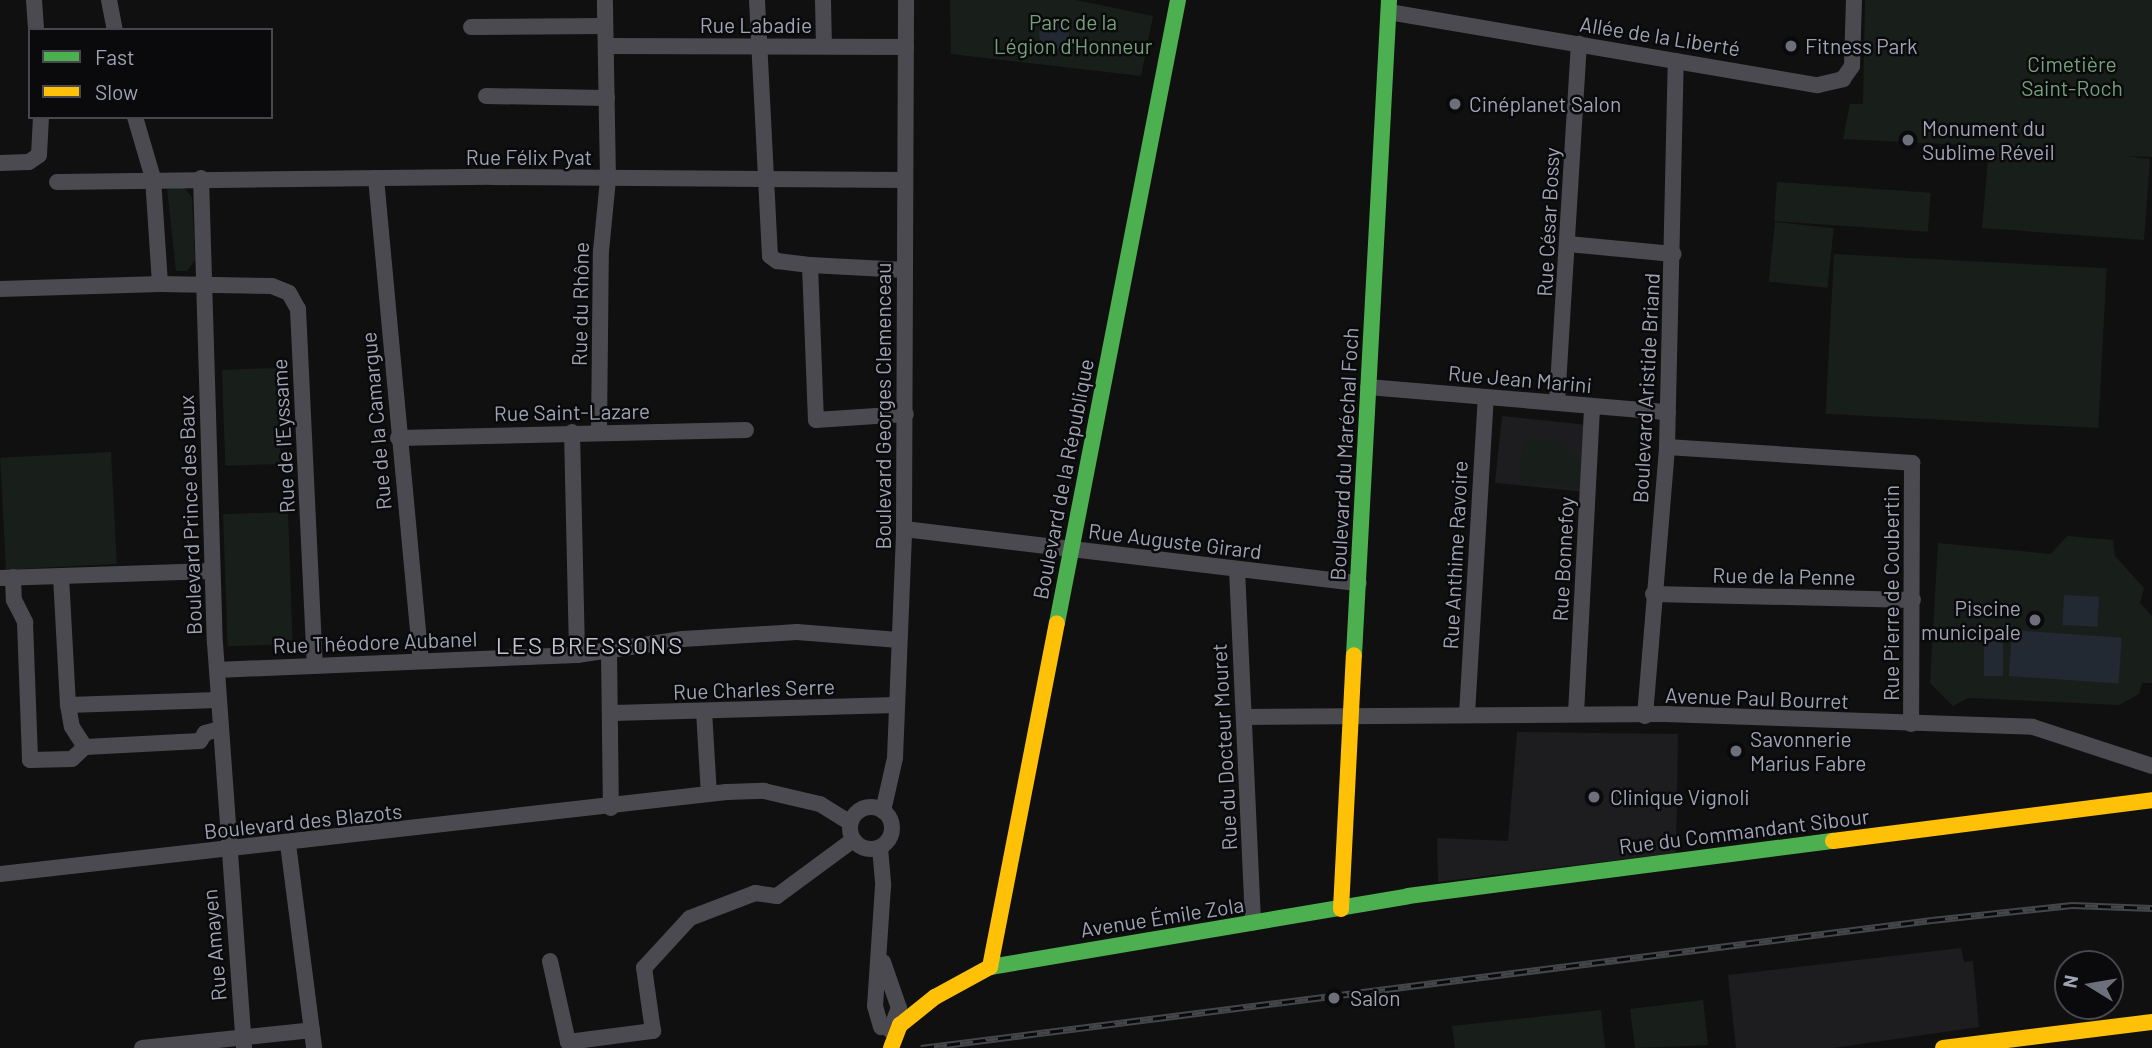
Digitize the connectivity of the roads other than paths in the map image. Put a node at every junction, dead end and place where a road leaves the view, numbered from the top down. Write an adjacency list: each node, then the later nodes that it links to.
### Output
1 (34, 0): 12 (street)
2 (109, 0): 13 (street)
3 (605, 0): 10 (street, Rue du Rhône)
4 (757, 0): 15 (street)
5 (823, 0): 17 (street)
6 (906, 0): 18 (street, Boulevard Georges Clemenceau)
7 (1178, 0): 51 (street, Boulevard de la République)
8 (1854, 0): 19 (street, Allée de la Liberté)
9 (1389, 6): 14 (street, Allée de la Liberté); 39 (street, Boulevard du Maréchal Foch)
10 (605, 26): 11 (street); 16 (street, Rue du Rhône)
11 (471, 27)
12 (36, 28)
13 (115, 28)
14 (1579, 44): 19 (street, Allée de la Liberté); 32 (street, Rue César Bossy)
15 (760, 45): 16 (street, Rue Labadie); 17 (street, Rue Labadie); 29 (street)
16 (606, 46): 21 (street, Rue du Rhône)
17 (824, 46): 18 (street, Rue Labadie)
18 (905, 47): 30 (street, Boulevard Georges Clemenceau)
19 (1676, 61): 33 (street, Boulevard Aristide Briand)
20 (485, 96): 21 (street)
21 (607, 98): 28 (street, Rue du Rhône)
22 (41, 119): 24 (street)
23 (136, 119): 25 (street)
24 (0, 163)
25 (153, 178): 26 (street, Rue Félix Pyat); 31 (street, Rue Félix Pyat); 36 (street)
26 (201, 178): 27 (street, Rue Félix Pyat); 37 (street, Boulevard Prince des Baux)
27 (376, 178): 28 (street, Rue Félix Pyat); 48 (street, Rue de la Camargue)
28 (608, 178): 29 (street, Rue Félix Pyat); 46 (street, Rue du Rhône)
29 (767, 179): 30 (street, Rue Félix Pyat); 34 (street)
30 (905, 180): 35 (street, Boulevard Georges Clemenceau)
31 (57, 182)
32 (1568, 244): 33 (street); 41 (street, Rue César Bossy)
33 (1674, 254): 43 (street, Boulevard Aristide Briand)
34 (810, 265): 35 (street); 44 (street)
35 (905, 270): 44 (street, Boulevard Georges Clemenceau)
36 (160, 284): 37 (street, Rue de l'Eyssame); 38 (street, Rue de l'Eyssame)
37 (205, 286): 53 (street, Boulevard Prince des Baux); 63 (street, Rue de l'Eyssame)
38 (0, 289)
39 (1368, 387): 40 (street, Rue Jean Marini); 56 (street, Boulevard du Maréchal Foch)
40 (1486, 398): 41 (street, Rue Jean Marini); 70 (street, Rue Anthime Ravoire)
41 (1557, 402): 42 (street, Rue Jean Marini)
42 (1592, 406): 43 (street, Rue Jean Marini); 71 (street, Rue Bonnefoy)
43 (1668, 412): 49 (street, Boulevard Aristide Briand)
44 (906, 414): 50 (street, Boulevard Georges Clemenceau)
45 (746, 430): 46 (street, Rue Saint-Lazare)
46 (599, 431): 47 (street, Rue Saint-Lazare)
47 (572, 432): 48 (street, Rue Saint-Lazare); 61 (street)
48 (398, 438): 62 (street, Rue de la Camargue)
49 (1667, 447): 57 (street, Boulevard Aristide Briand); 58 (street, Rue Pierre de Coubertin)
50 (904, 529): 51 (street, Rue Auguste Girard); 59 (street, Boulevard Georges Clemenceau)
51 (1071, 550): 52 (street, Rue Auguste Girard); 93 (street, Boulevard de la République)
52 (1237, 569): 56 (street, Rue Auguste Girard); 74 (street, Rue du Docteur Mouret)
53 (212, 571): 54 (street); 64 (street, Boulevard Prince des Baux)
54 (61, 576): 55 (street); 66 (street)
55 (6, 578): 77 (street)
56 (1359, 583): 72 (street, Boulevard du Maréchal Foch)
57 (1653, 594): 58 (street, Rue de la Penne); 73 (street, Boulevard Aristide Briand)
58 (1913, 600): 75 (street, Rue Pierre de Coubertin)
59 (898, 640): 60 (street, Rue Théodore Aubanel); 67 (street, Boulevard Georges Clemenceau)
60 (609, 651): 61 (street, Rue Théodore Aubanel); 69 (street)
61 (577, 655): 62 (street, Rue Théodore Aubanel)
62 (421, 659): 63 (street, Rue Théodore Aubanel)
63 (315, 664): 64 (street, Rue Théodore Aubanel)
64 (217, 670): 65 (street, Boulevard Prince des Baux)
65 (218, 700): 66 (street); 76 (street, Boulevard Prince des Baux)
66 (68, 705): 77 (street)
67 (896, 705): 68 (street, Rue Charles Serre); 82 (street, Boulevard Georges Clemenceau)
68 (704, 711): 69 (street, Rue Charles Serre); 79 (street)
69 (613, 713): 81 (street)
70 (1467, 714): 71 (street, Avenue Paul Bourret); 72 (street, Avenue Paul Bourret)
71 (1576, 714): 73 (street, Avenue Paul Bourret)
72 (1354, 715): 74 (street, Avenue Paul Bourret); 89 (street, Boulevard du Maréchal Foch)
73 (1645, 716): 75 (street, Avenue Paul Bourret)
74 (1244, 717): 90 (street, Rue du Docteur Mouret)
75 (1911, 724): 78 (street, Avenue Paul Bourret)
76 (220, 729): 77 (street); 87 (street, Boulevard Prince des Baux)
77 (85, 747)
78 (2152, 766)
79 (709, 794): 81 (street, Boulevard des Blazots); 83 (street, Boulevard des Blazots)
80 (2152, 800): 89 (street, Rue du Commandant Sibour)
81 (611, 808): 86 (street, Boulevard des Blazots)
82 (883, 811): 83 (street); 85 (street)
83 (855, 817): 84 (street)
84 (853, 840): 85 (street); 92 (street)
85 (885, 842): 91 (street)
86 (288, 845): 87 (street, Boulevard des Blazots); 97 (street)
87 (227, 850): 88 (street, Boulevard des Blazots); 99 (street, Rue Amayen)
88 (0, 874)
89 (1342, 909): 90 (street, Avenue Émile Zola)
90 (1253, 923): 93 (street, Avenue Émile Zola)
91 (880, 950): 95 (street); 98 (street)
92 (550, 961)
93 (990, 967): 94 (street, Avenue Émile Zola)
94 (935, 997): 95 (street); 98 (street)
95 (898, 1006): 98 (street)
96 (2152, 1022): 103 (street)
97 (312, 1030): 99 (street); 101 (street)
98 (888, 1038): 102 (street)
99 (244, 1042): 100 (street)
100 (142, 1048)
101 (314, 1048)
102 (877, 1048)
103 (1943, 1048)

